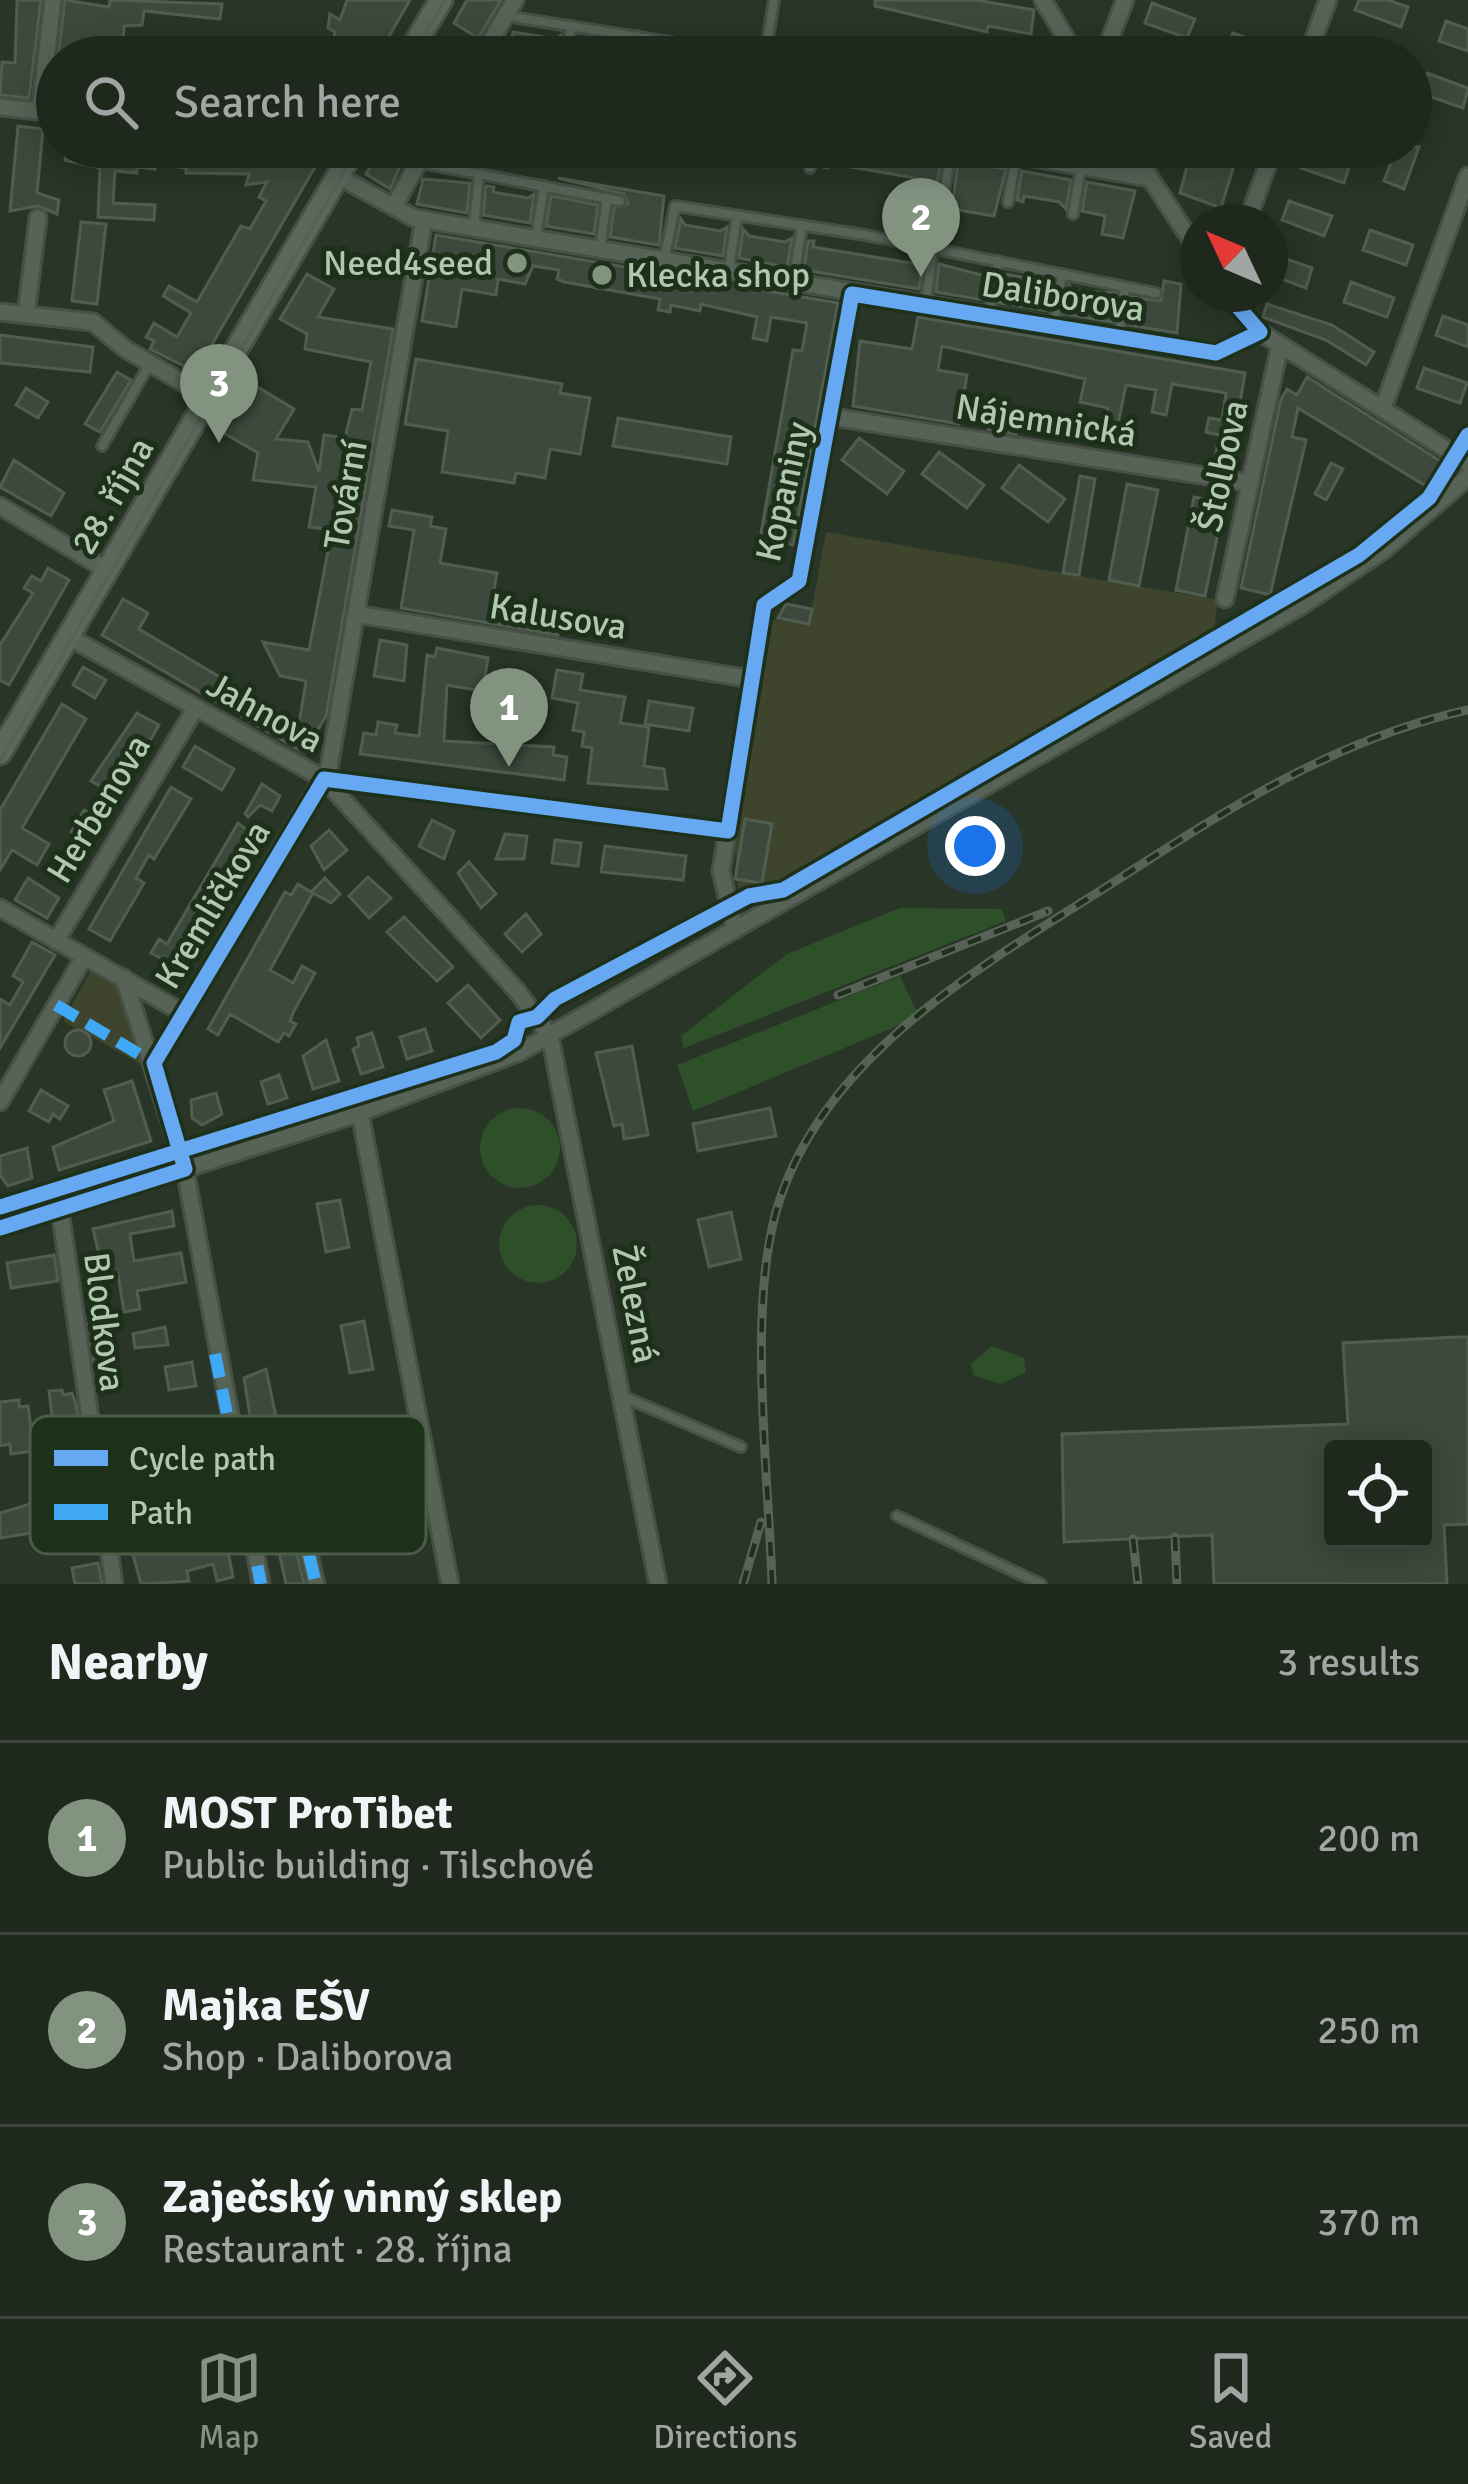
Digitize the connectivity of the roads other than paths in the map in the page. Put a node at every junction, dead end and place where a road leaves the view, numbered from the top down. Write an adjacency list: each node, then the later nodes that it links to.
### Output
1 (53, 0): 10 (street)
2 (441, 0): 11 (main road)
3 (515, 0): 8 (street)
4 (774, 0): 15 (lane)
5 (1043, 0): 16 (street)
6 (1125, 0): 17 (street)
7 (1328, 0): 18 (street)
8 (506, 16): 9 (lane); 12 (street)
9 (571, 26): 13 (lane); 14 (lane)
10 (52, 36)
11 (420, 36)
12 (491, 36)
13 (569, 36)
14 (637, 36)
15 (768, 36)
16 (1064, 36)
17 (1111, 36)
18 (1315, 36)
19 (0, 107): 20 (street)
20 (36, 111)
21 (343, 168): 31 (main road, 28. října)
22 (415, 168): 40 (street)
23 (446, 168): 30 (lane)
24 (948, 168): 35 (lane)
25 (1015, 168): 38 (lane)
26 (1081, 168): 41 (lane)
27 (1087, 168): 33 (street)
28 (1143, 168): 33 (street)
29 (1266, 168): 39 (street)
30 (479, 174): 34 (lane); 47 (lane)
31 (338, 176): 40 (street, Daliborova); 69 (main road, 28. října)
32 (1468, 176): 70 (street)
33 (1149, 178): 45 (street)
34 (544, 186): 36 (lane); 48 (lane)
35 (944, 191)
36 (607, 198): 37 (lane); 50 (lane)
37 (620, 201)
38 (1008, 202)
39 (1253, 204)
40 (394, 206): 44 (street, Daliborova)
41 (1072, 214)
42 (737, 216): 46 (lane); 51 (lane); 53 (lane)
43 (38, 218): 62 (street)
44 (424, 219): 47 (street, Daliborova); 79 (street, Tovární)
45 (1180, 224)
46 (802, 226): 49 (lane); 55 (lane)
47 (474, 227): 48 (street, Daliborova)
48 (536, 239): 50 (street, Daliborova)
49 (933, 249): 52 (lane); 59 (lane)
50 (600, 250): 51 (street, Daliborova)
51 (664, 261): 53 (street, Daliborova)
52 (998, 262): 54 (lane); 63 (lane)
53 (729, 273): 55 (street, Daliborova)
54 (1062, 274): 56 (lane); 64 (lane)
55 (793, 284): 58 (street, Daliborova)
56 (1125, 287): 57 (lane); 66 (lane)
57 (1156, 293)
58 (852, 294): 59 (street, Daliborova); 71 (street, Kopaniny)
59 (925, 306): 63 (street, Daliborova)
60 (1243, 312): 65 (street)
61 (0, 313): 62 (street)
62 (26, 315): 68 (street)
63 (989, 316): 64 (street, Daliborova)
64 (1054, 326): 66 (street, Daliborova)
65 (1260, 332): 66 (street, Daliborova); 67 (street)
66 (1119, 336)
67 (1280, 345): 70 (street); 75 (street, Štolbova)
68 (150, 364): 69 (street); 72 (lane)
69 (209, 398): 77 (main road, 28. října)
70 (1383, 408): 73 (street)
71 (832, 418): 75 (street, Nájemnická); 81 (street, Kopaniny)
72 (102, 446)
73 (1468, 463)
74 (1468, 478): 87 (street)
75 (1250, 483): 78 (street, Štolbova)
76 (0, 506): 77 (street)
77 (107, 570): 80 (main road, 28. října)
78 (1225, 599)
79 (356, 614): 81 (street, Kalusova); 84 (street, Tovární)
80 (68, 637): 82 (street, Jahnova); 83 (main road, 28. října)
81 (751, 679): 85 (street, Kopaniny)
82 (194, 709): 84 (street, Jahnova); 88 (street, Herbenova)
83 (0, 753)
84 (323, 779): 85 (street); 91 (street, Kremličkova); 92 (street, Jahnova)
85 (728, 831): 87 (street, Kopaniny)
86 (0, 908): 88 (street)
87 (736, 930): 92 (street)
88 (56, 941): 89 (street)
89 (84, 956): 90 (street); 94 (street)
90 (124, 978): 91 (street); 93 (street)
91 (182, 1013): 93 (street, Kremličkova)
92 (550, 1036): 95 (street); 99 (street, Železná)
93 (154, 1063): 96 (street)
94 (0, 1102)
95 (359, 1113): 96 (street); 102 (street)
96 (185, 1169): 97 (street); 101 (street)
97 (60, 1210): 98 (street); 100 (street, Blodkova)
98 (0, 1228)
99 (622, 1396): 103 (lane); 113 (street, Železná)
100 (90, 1416)
101 (227, 1416)
102 (418, 1416)
103 (741, 1447)
104 (426, 1460): 112 (street)
105 (897, 1516): 114 (lane)
106 (110, 1554): 109 (street, Blodkova)
107 (255, 1554): 110 (street)
108 (309, 1554): 111 (street)
109 (114, 1584)
110 (262, 1584)
111 (316, 1584)
112 (450, 1584)
113 (658, 1584)
114 (1041, 1584)

